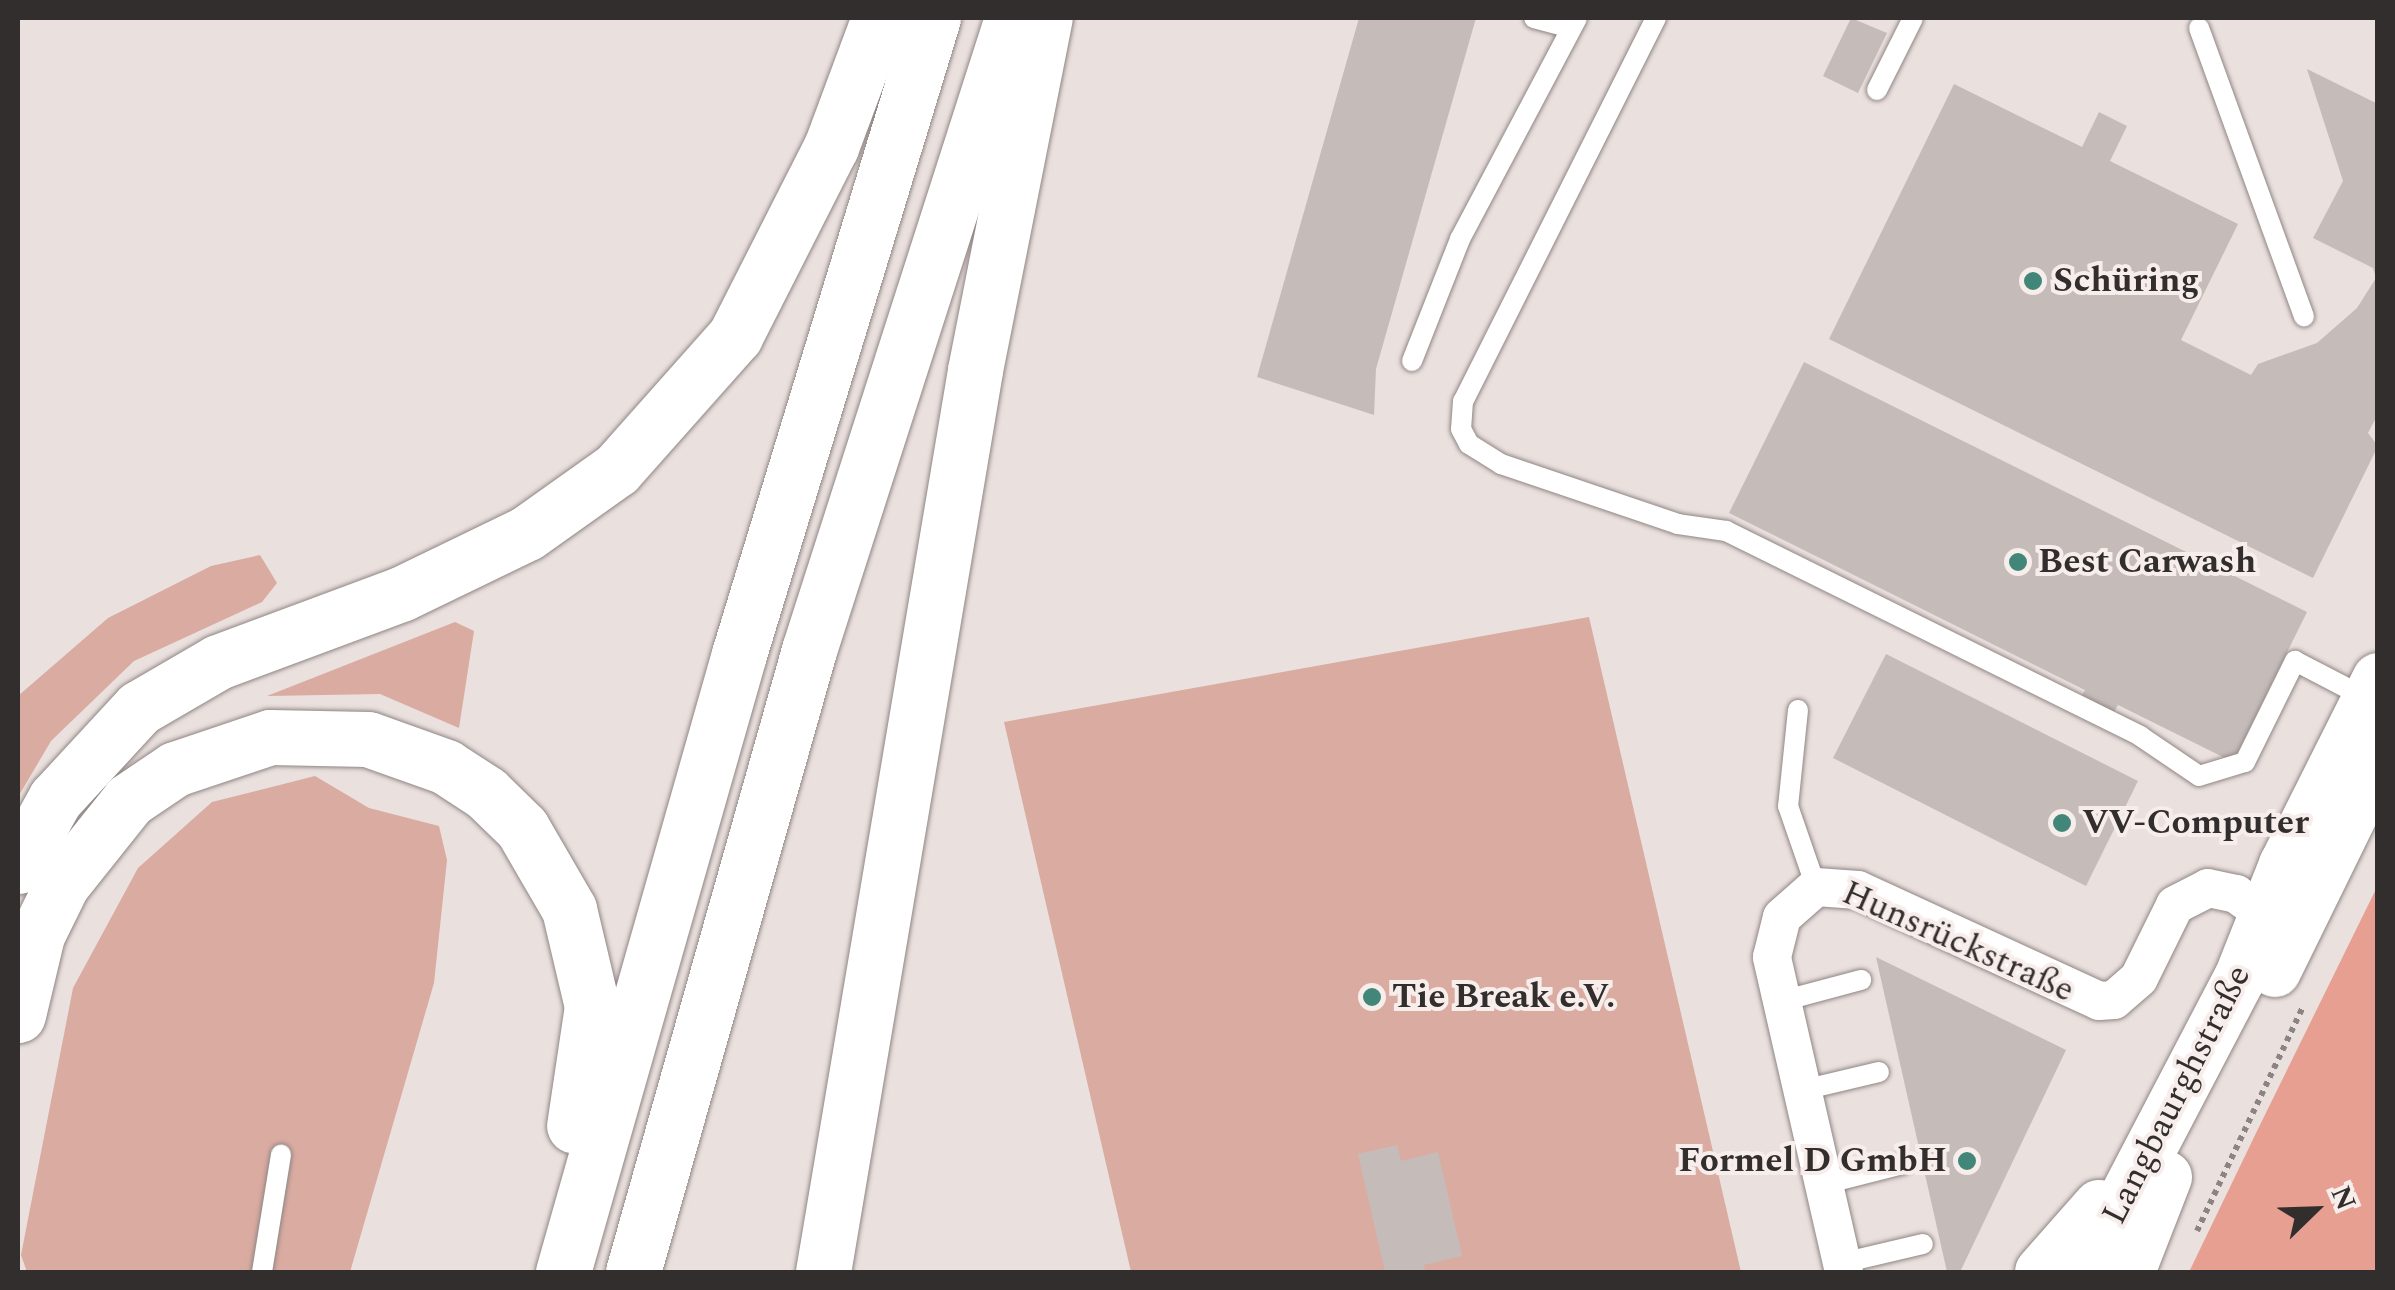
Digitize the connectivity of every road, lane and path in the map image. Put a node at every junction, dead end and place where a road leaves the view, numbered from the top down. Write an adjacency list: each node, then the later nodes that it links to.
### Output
1 (879, 18): 17 (highway)
2 (932, 18): 36 (highway)
3 (1012, 18): 37 (highway)
4 (1045, 18): 27 (highway)
5 (1534, 18): 10 (lane)
6 (1656, 18): 14 (lane)
7 (1913, 18): 11 (lane)
8 (2180, 18): 9 (lane)
9 (2202, 22): 12 (lane)
10 (1574, 23): 13 (lane)
11 (1877, 90)
12 (2304, 317)
13 (1412, 361)
14 (2372, 689): 19 (main road, Langbaurghstraße)
15 (1798, 710): 18 (lane)
16 (2378, 762): 21 (main road, Langbaurghstraße)
17 (18, 866)
18 (1816, 886): 19 (street, Hunsrückstraße); 22 (street, Hunsrückstraße)
19 (2266, 916): 21 (street, Langbaurghstraße); 26 (main road, Langbaurghstraße)
20 (1861, 980): 22 (lane)
21 (2291, 984): 32 (path); 42 (main road, Langbaurghstraße)
22 (1782, 1001): 25 (street, Hunsrückstraße)
23 (18, 1014): 35 (highway)
24 (1879, 1072): 25 (lane)
25 (1802, 1090): 30 (street, Hunsrückstraße)
26 (2170, 1114): 40 (main road); 41 (main road, Langbaurghstraße)
27 (842, 1128): 38 (highway); 39 (highway)
28 (282, 1155): 34 (lane)
29 (1903, 1164): 30 (lane)
30 (1824, 1184): 33 (street, Hunsrückstraße)
31 (1923, 1244): 33 (lane)
32 (2189, 1247)
33 (1843, 1268)
34 (262, 1272)
35 (545, 1272)
36 (563, 1272)
37 (633, 1272)
38 (808, 1272)
39 (823, 1272)
40 (2041, 1272)
41 (2086, 1272)
42 (2129, 1272)

